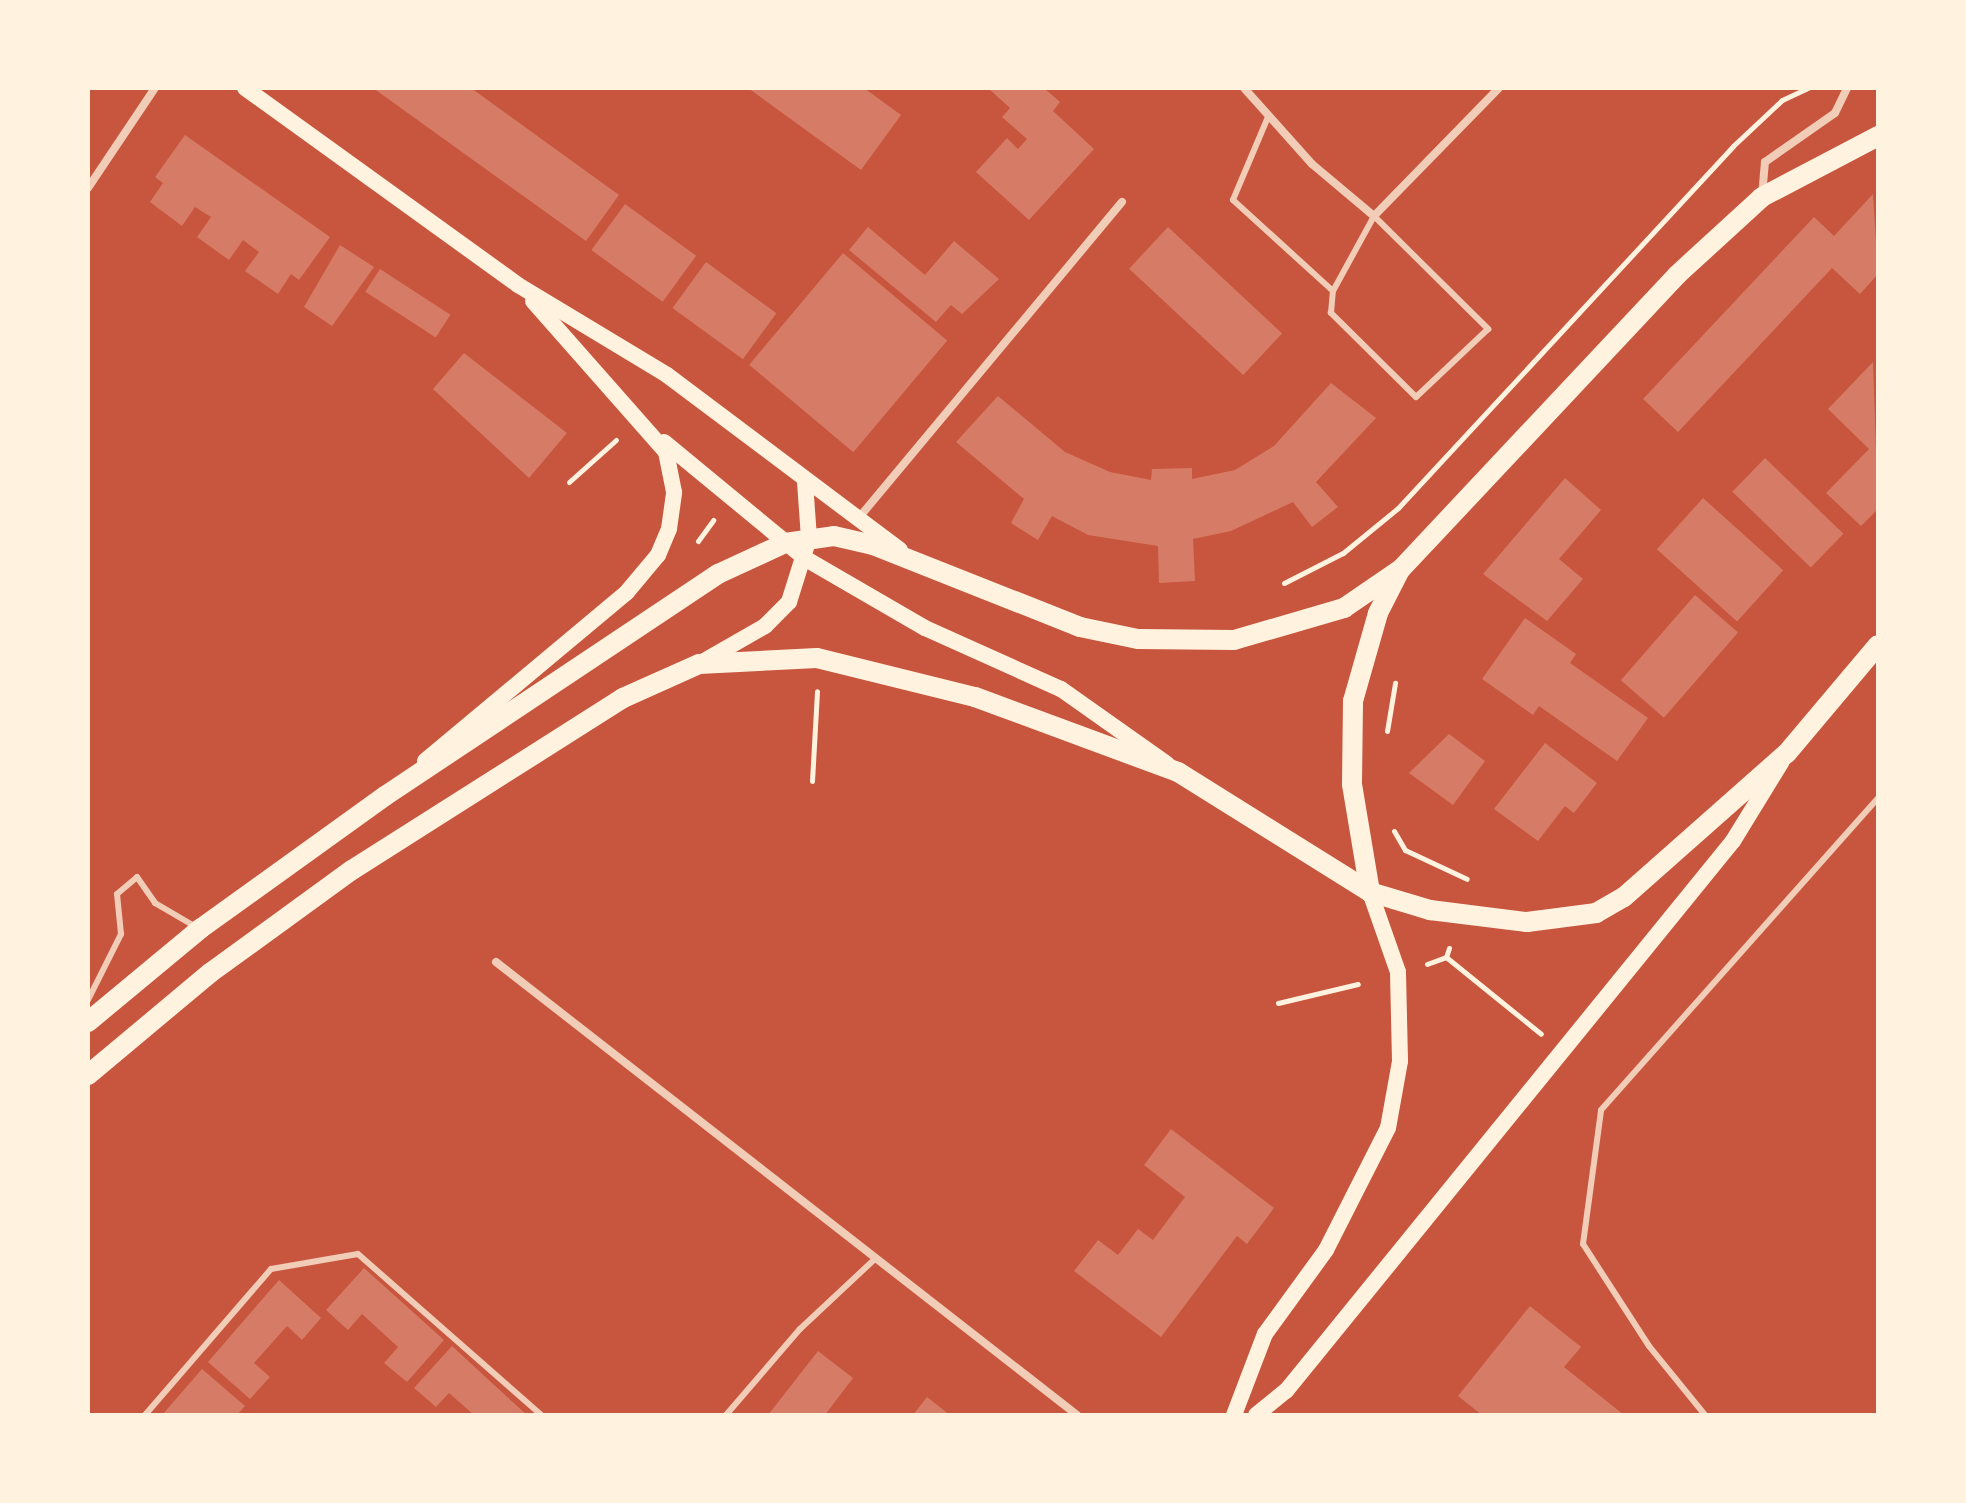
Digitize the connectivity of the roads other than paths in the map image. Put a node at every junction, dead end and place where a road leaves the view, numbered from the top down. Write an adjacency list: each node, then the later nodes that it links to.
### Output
1 (155, 88): 8 (street)
2 (245, 88): 12 (main road)
3 (1244, 88): 6 (street)
4 (1499, 88): 11 (street)
5 (1847, 88): 9 (street)
6 (1268, 117): 11 (street); 13 (lane)
7 (1878, 136): 9 (main road)
8 (88, 188)
9 (1762, 197): 21 (main road)
10 (1122, 202): 16 (street)
11 (1374, 216): 13 (lane); 13 (lane)
12 (518, 285): 14 (main road); 15 (main road)
13 (1333, 291)
14 (654, 434): 18 (main road); 26 (main road)
15 (805, 482): 16 (main road); 17 (main road)
16 (857, 520): 19 (main road)
17 (809, 538): 18 (main road); 19 (main road); 20 (main road)
18 (785, 543): 20 (main road); 26 (main road)
19 (911, 557): 21 (main road)
20 (806, 559): 23 (main road); 25 (main road)
21 (1401, 569): 28 (main road)
22 (1878, 645): 24 (main road)
23 (699, 664): 25 (main road); 33 (main road)
24 (1787, 753): 28 (main road); 40 (main road)
25 (1178, 772): 28 (main road)
26 (385, 796): 29 (main road)
27 (1878, 798): 41 (lane)
28 (1370, 892): 39 (main road)
29 (200, 929): 31 (lane); 32 (main road)
30 (496, 962): 34 (street)
31 (88, 1000)
32 (88, 1022)
33 (88, 1075)
34 (876, 1258): 37 (lane); 38 (street)
35 (145, 1415): 36 (lane)
36 (541, 1415)
37 (726, 1415)
38 (1077, 1415)
39 (1234, 1415)
40 (1256, 1415)
41 (1705, 1415)

